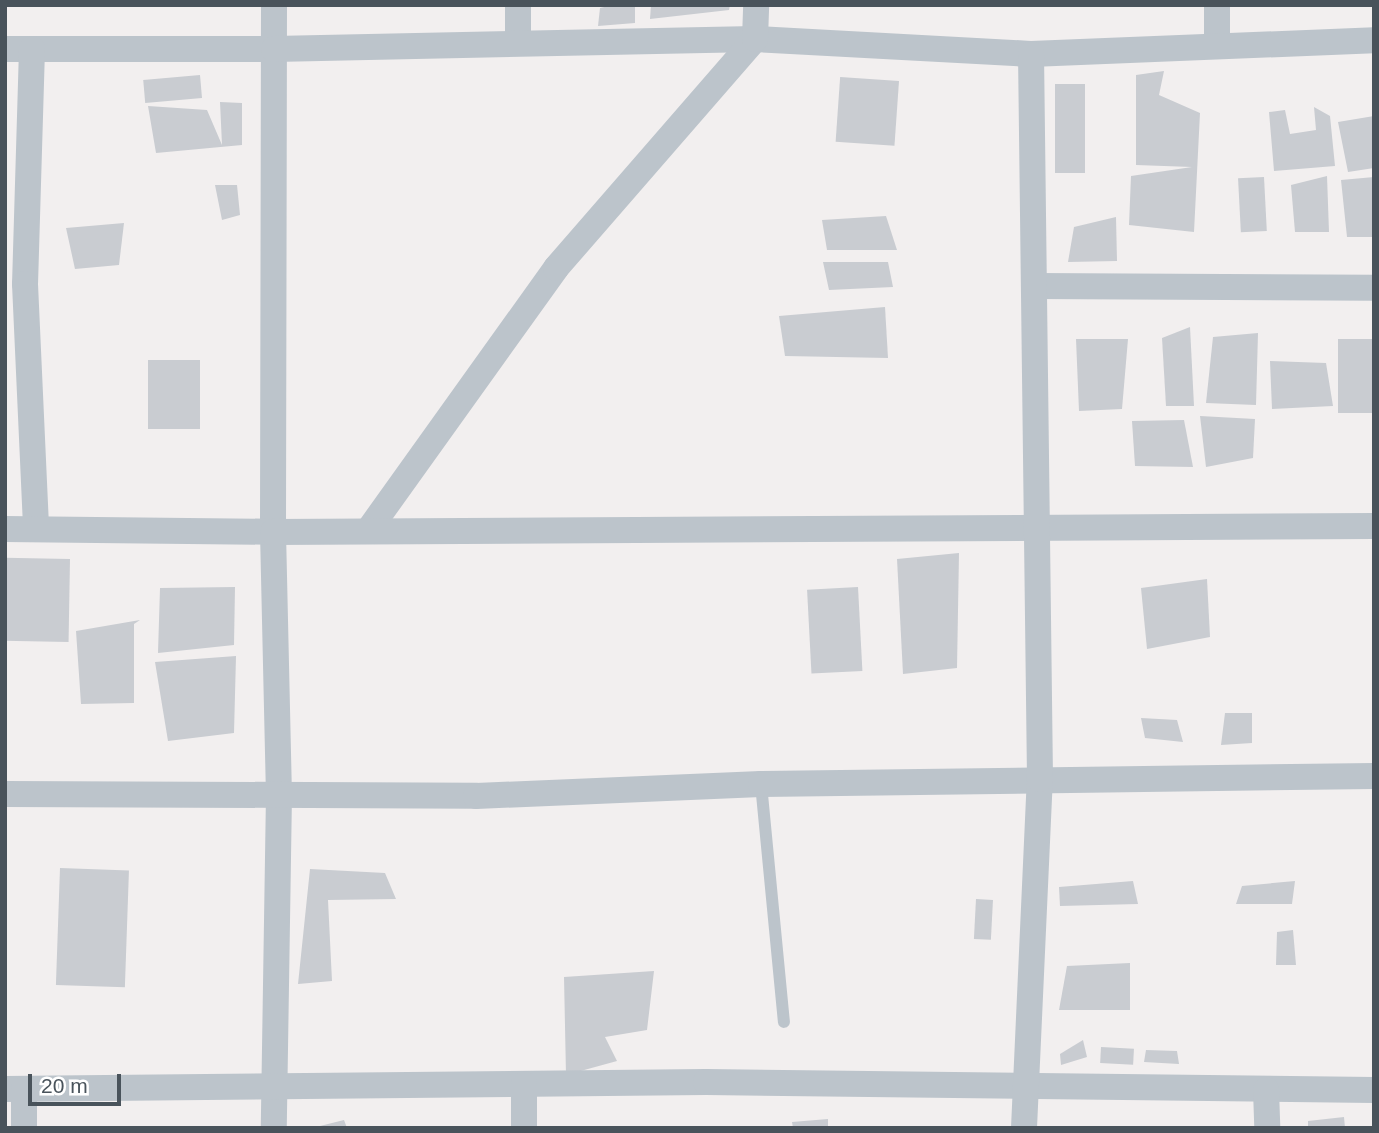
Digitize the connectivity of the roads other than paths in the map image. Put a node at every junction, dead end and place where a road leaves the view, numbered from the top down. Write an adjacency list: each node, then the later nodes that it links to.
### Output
1 (274, 5): 11 (street)
2 (518, 5): 7 (street)
3 (756, 5): 5 (street)
4 (1217, 5): 8 (street)
5 (755, 39): 7 (street); 12 (street); 18 (street)
6 (1374, 40): 8 (street)
7 (518, 41): 11 (street)
8 (1217, 44): 12 (street)
9 (5, 49): 10 (street)
10 (32, 49): 11 (street); 13 (street)
11 (274, 49): 21 (street)
12 (1031, 54): 14 (street)
13 (15, 284): 20 (street)
14 (1034, 286): 15 (street); 16 (street)
15 (1374, 288)
16 (1037, 525): 17 (street); 18 (street); 23 (street)
17 (1374, 526)
18 (370, 528): 21 (street)
19 (5, 529): 20 (street)
20 (36, 529): 21 (street)
21 (273, 532): 26 (street)
22 (1374, 776): 23 (street)
23 (1040, 779): 24 (street); 29 (street)
24 (761, 784): 26 (street); 27 (lane)
25 (5, 794): 26 (street)
26 (279, 794): 30 (street)
27 (784, 1022)
28 (524, 1084): 29 (street); 30 (street); 36 (street)
29 (1025, 1084): 32 (street); 37 (street)
30 (273, 1085): 31 (street); 35 (street)
31 (15, 1089): 34 (street)
32 (1266, 1090): 33 (street); 38 (street)
33 (1374, 1090)
34 (24, 1128)
35 (274, 1128)
36 (524, 1128)
37 (1024, 1128)
38 (1267, 1128)

